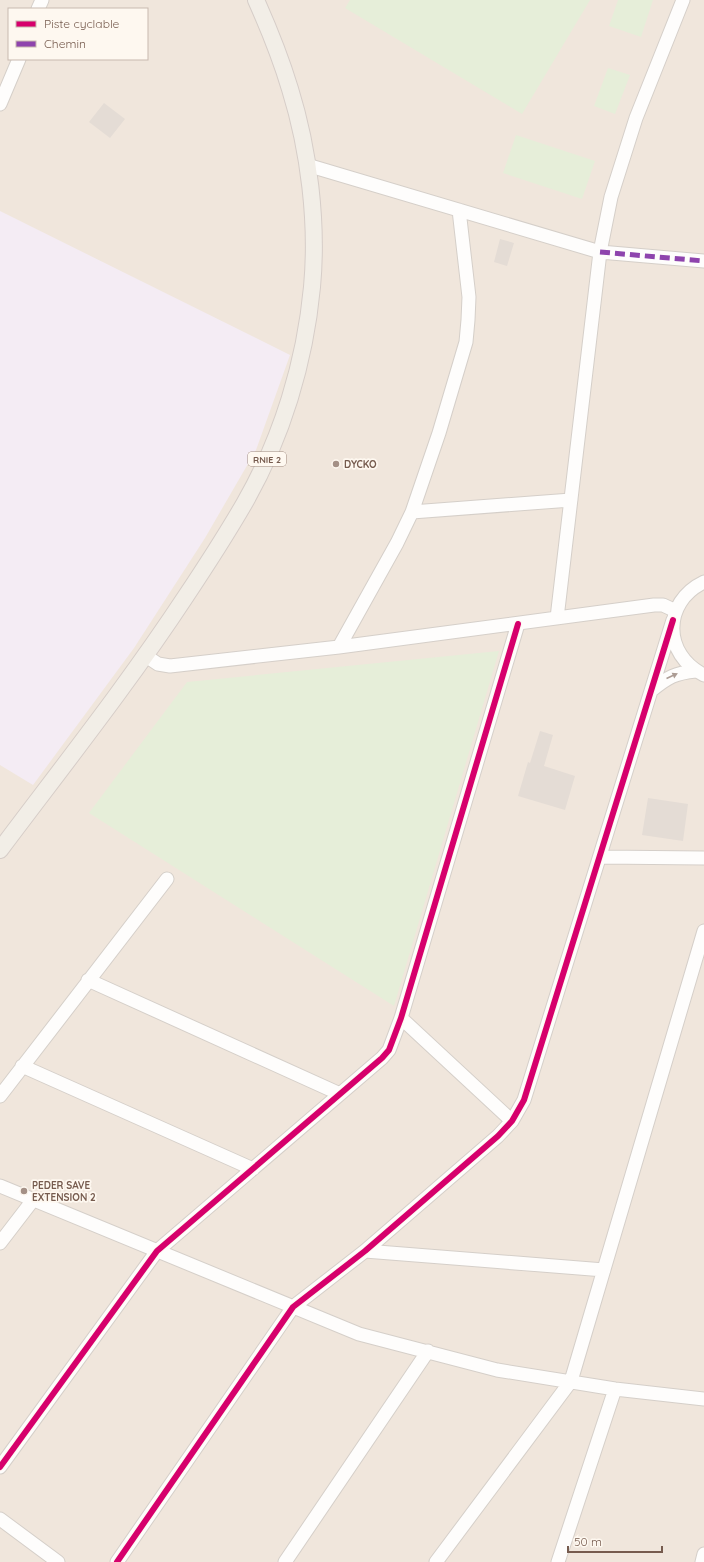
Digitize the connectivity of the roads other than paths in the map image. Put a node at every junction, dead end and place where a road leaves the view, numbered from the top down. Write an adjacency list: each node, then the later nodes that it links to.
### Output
1 (256, 0): 5 (main road, RNIE 2)
2 (683, 0): 7 (street)
3 (19, 60): 4 (street)
4 (0, 104)
5 (307, 165): 6 (street); 16 (main road, RNIE 2)
6 (459, 210): 7 (street); 10 (street)
7 (600, 252): 8 (street); 9 (street)
8 (704, 260)
9 (571, 500): 10 (street); 13 (street)
10 (412, 512): 15 (street)
11 (704, 582): 12 (street)
12 (675, 615): 13 (street); 17 (street); 18 (street)
13 (557, 618): 14 (street)
14 (518, 624): 15 (street); 25 (street)
15 (339, 646): 16 (street)
16 (146, 656): 19 (main road, RNIE 2)
17 (700, 673): 18 (street, one-way to 17)
18 (652, 690): 20 (street)
19 (0, 850)
20 (600, 858): 21 (street); 29 (street)
21 (704, 858)
22 (167, 879): 24 (street)
23 (704, 931): 36 (street)
24 (88, 980): 26 (street); 27 (street)
25 (401, 1018): 27 (street); 29 (street)
26 (22, 1066): 28 (street); 30 (street)
27 (340, 1094): 30 (street)
28 (0, 1096)
29 (512, 1121): 35 (street)
30 (253, 1169): 34 (street)
31 (0, 1186): 32 (street)
32 (33, 1200): 33 (street); 34 (street)
33 (0, 1243)
34 (157, 1251): 37 (street); 42 (street)
35 (365, 1251): 36 (street); 37 (street)
36 (604, 1270): 39 (street)
37 (292, 1307): 38 (street); 46 (street)
38 (428, 1351): 39 (street); 47 (street)
39 (571, 1381): 40 (street); 48 (street)
40 (615, 1389): 41 (street); 49 (street)
41 (704, 1399)
42 (0, 1467)
43 (0, 1519): 45 (street)
44 (704, 1554): 50 (street)
45 (58, 1562)
46 (117, 1562)
47 (285, 1562)
48 (436, 1562)
49 (558, 1562)
50 (702, 1562)

